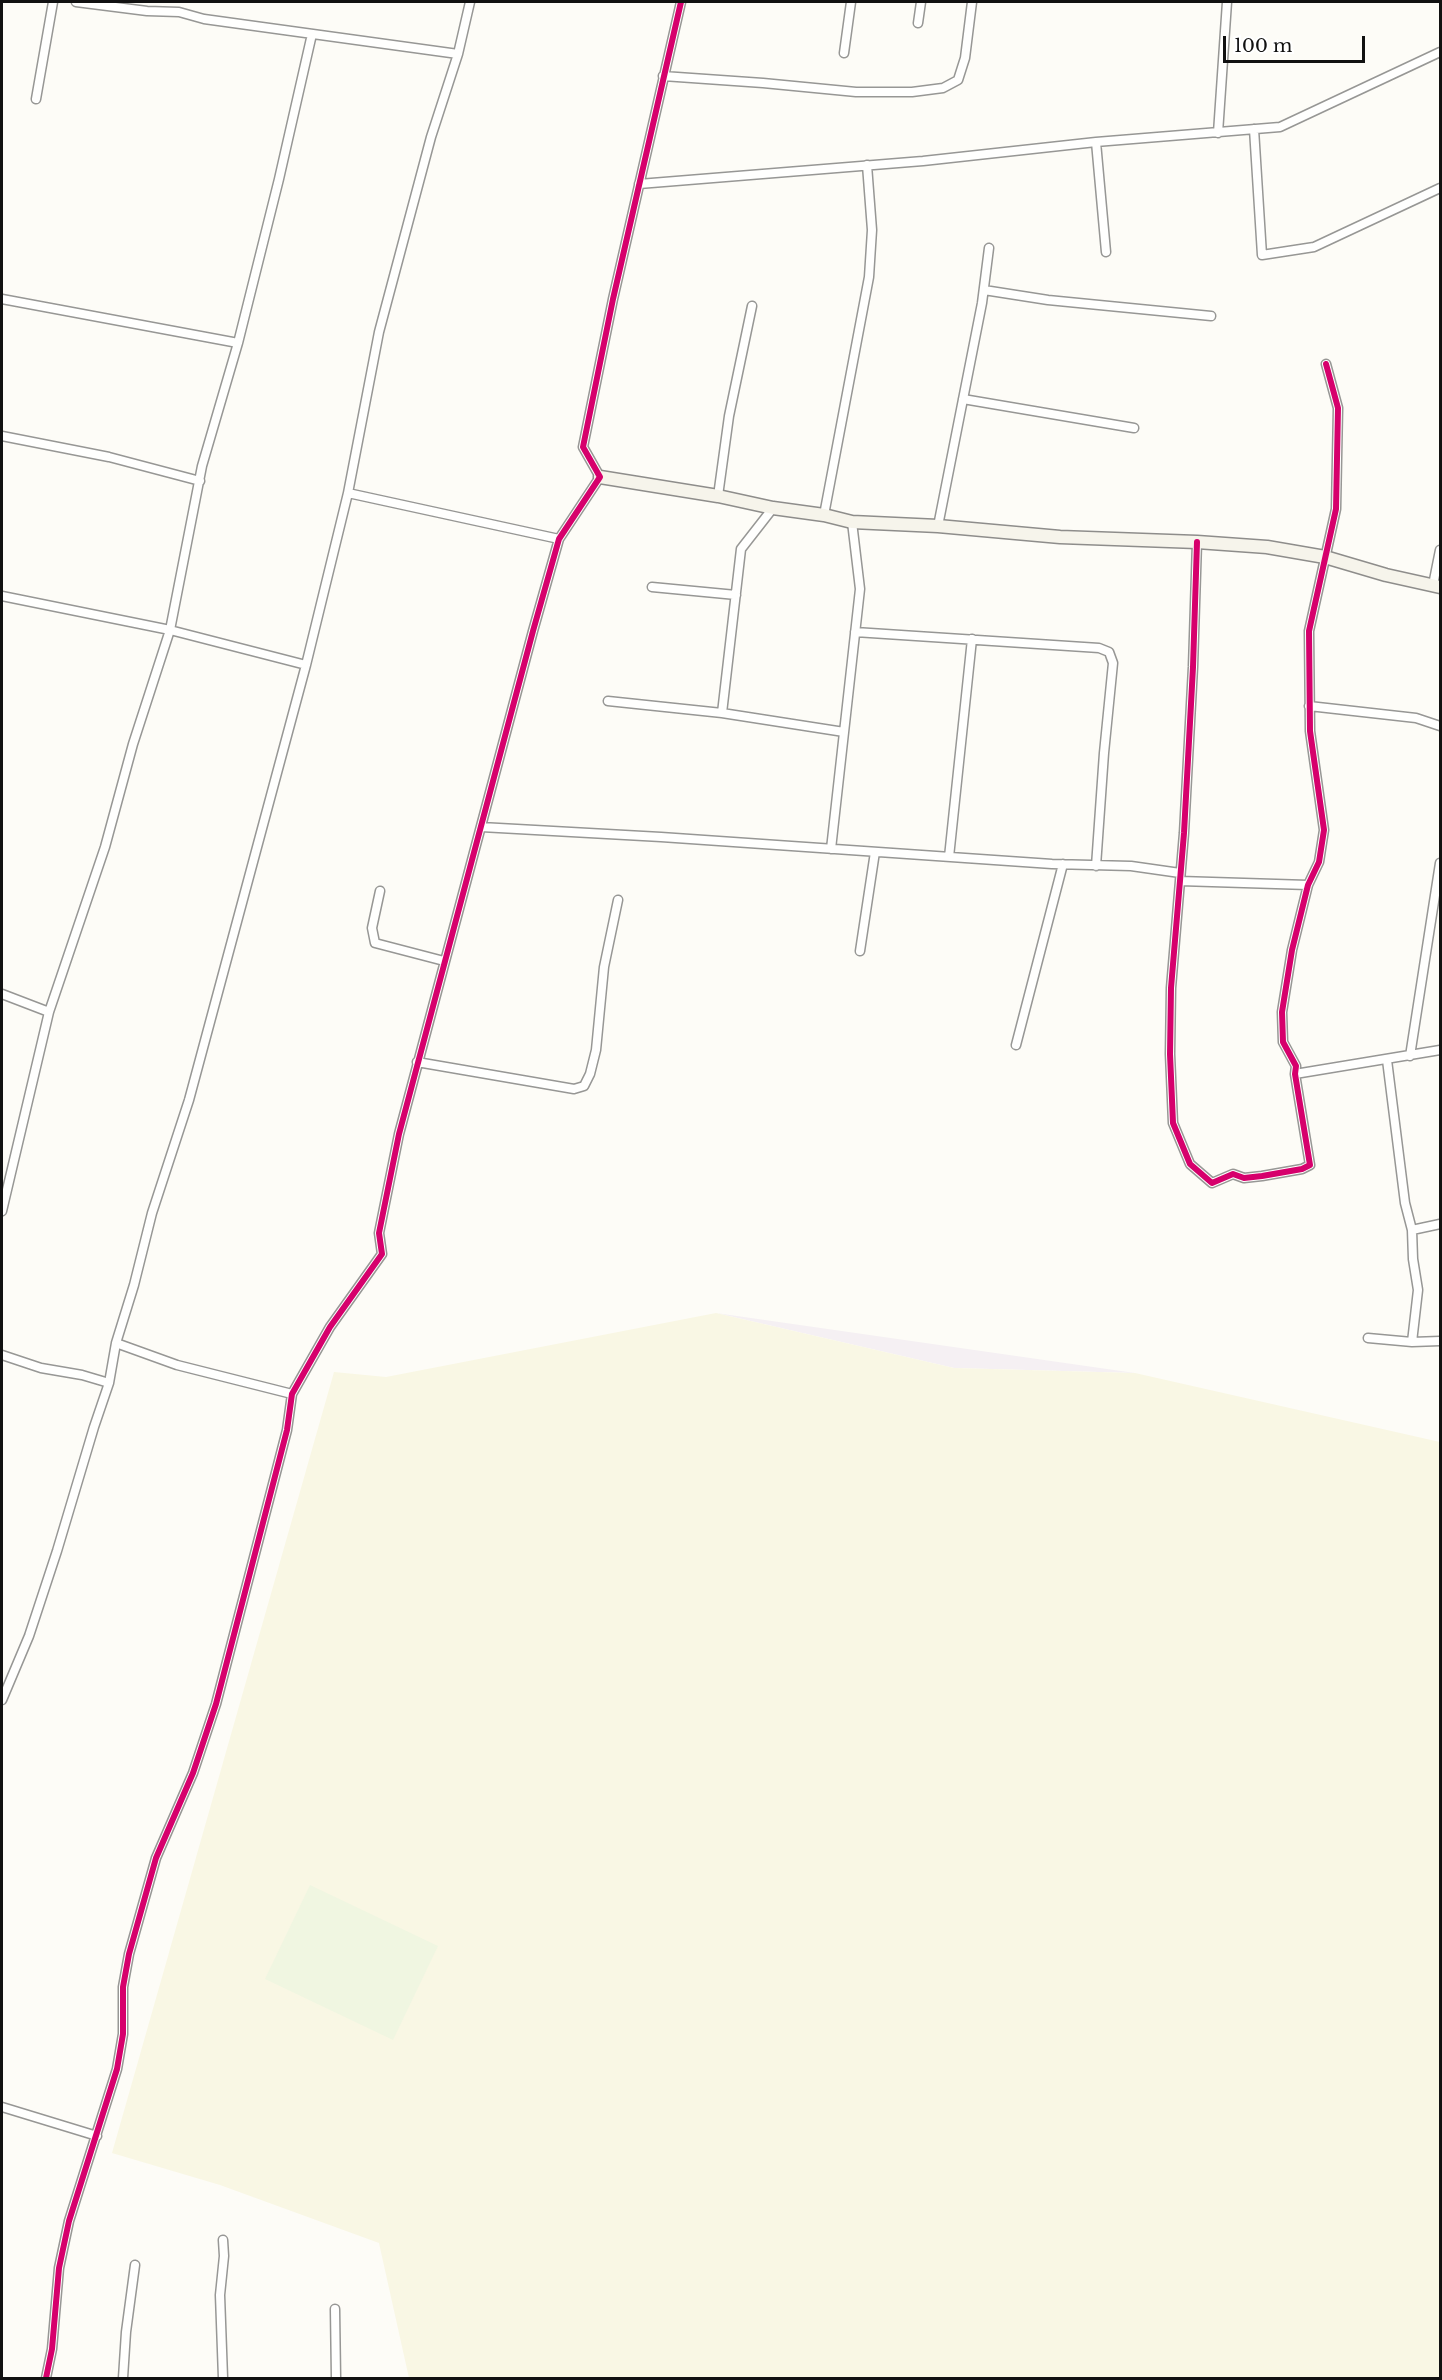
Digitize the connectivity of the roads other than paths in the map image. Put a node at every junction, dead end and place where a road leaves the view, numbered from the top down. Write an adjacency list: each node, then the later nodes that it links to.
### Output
1 (53, 2): 15 (street)
2 (76, 2): 10 (street)
3 (470, 2): 13 (street)
4 (681, 2): 14 (street)
5 (851, 2): 12 (street)
6 (921, 2): 9 (street)
7 (972, 2): 14 (street)
8 (1227, 2): 17 (street)
9 (918, 23)
10 (312, 34): 13 (street); 28 (street)
11 (1440, 52): 16 (street)
12 (844, 53)
13 (458, 54): 35 (street)
14 (663, 76): 20 (street)
15 (36, 99)
16 (1254, 129): 17 (street); 21 (street)
17 (1218, 133): 18 (street)
18 (1096, 142): 19 (street); 23 (street)
19 (867, 165): 20 (street); 38 (street)
20 (639, 184): 33 (street)
21 (1440, 188)
22 (989, 248): 24 (street)
23 (1106, 252)
24 (984, 290): 27 (street); 30 (street)
25 (2, 299): 28 (street)
26 (752, 306): 36 (street)
27 (1211, 316)
28 (238, 344): 34 (street)
29 (1326, 364): 44 (street)
30 (963, 399): 31 (street); 40 (street)
31 (1134, 428)
32 (2, 435): 34 (street)
33 (600, 477): 36 (street); 41 (street)
34 (200, 481): 49 (street)
35 (348, 493): 41 (street); 52 (street)
36 (718, 496): 37 (street)
37 (773, 508): 38 (street); 47 (street)
38 (824, 515): 39 (street)
39 (852, 522): 40 (street); 50 (street)
40 (938, 526): 42 (street)
41 (559, 539): 58 (street)
42 (1197, 542): 44 (street); 65 (street)
43 (1440, 550): 45 (street)
44 (1325, 557): 45 (street); 54 (street)
45 (1437, 586)
46 (652, 587): 47 (street)
47 (736, 595): 55 (street)
48 (2, 596): 49 (street)
49 (170, 630): 52 (street); 72 (street)
50 (855, 632): 51 (street); 57 (street)
51 (972, 639): 61 (street); 64 (street)
52 (306, 665): 85 (street)
53 (608, 701): 55 (street)
54 (1309, 706): 56 (street); 66 (street)
55 (722, 713): 57 (street)
56 (1440, 726)
57 (844, 732): 59 (street)
58 (481, 827): 59 (street); 70 (street)
59 (831, 849): 60 (street)
60 (875, 852): 61 (street); 69 (street)
61 (949, 857): 63 (street)
62 (1440, 863): 75 (street)
63 (1063, 864): 64 (street); 73 (street)
64 (1096, 866): 65 (street)
65 (1180, 877): 66 (street); 78 (street)
66 (1308, 885): 78 (street)
67 (380, 891): 70 (street)
68 (618, 900): 77 (street)
69 (860, 951)
70 (444, 961): 77 (street)
71 (2, 994): 72 (street)
72 (49, 1012): 79 (street)
73 (1016, 1045)
74 (1440, 1050): 75 (street)
75 (1410, 1056): 76 (street)
76 (1387, 1060): 78 (street); 81 (street)
77 (417, 1062): 88 (street)
78 (1295, 1074)
79 (2, 1211)
80 (1440, 1224): 81 (street)
81 (1412, 1230): 84 (street)
82 (1368, 1338): 84 (street)
83 (1440, 1341): 84 (street)
84 (1412, 1342)
85 (116, 1343): 87 (street); 88 (street)
86 (2, 1355): 87 (street)
87 (109, 1383): 89 (street)
88 (292, 1394): 91 (street)
89 (2, 1700)
90 (2, 2107): 91 (street)
91 (97, 2136): 95 (street)
92 (223, 2240): 97 (street)
93 (135, 2265): 96 (street)
94 (335, 2309): 98 (street)
95 (46, 2379)
96 (123, 2379)
97 (223, 2379)
98 (336, 2379)

